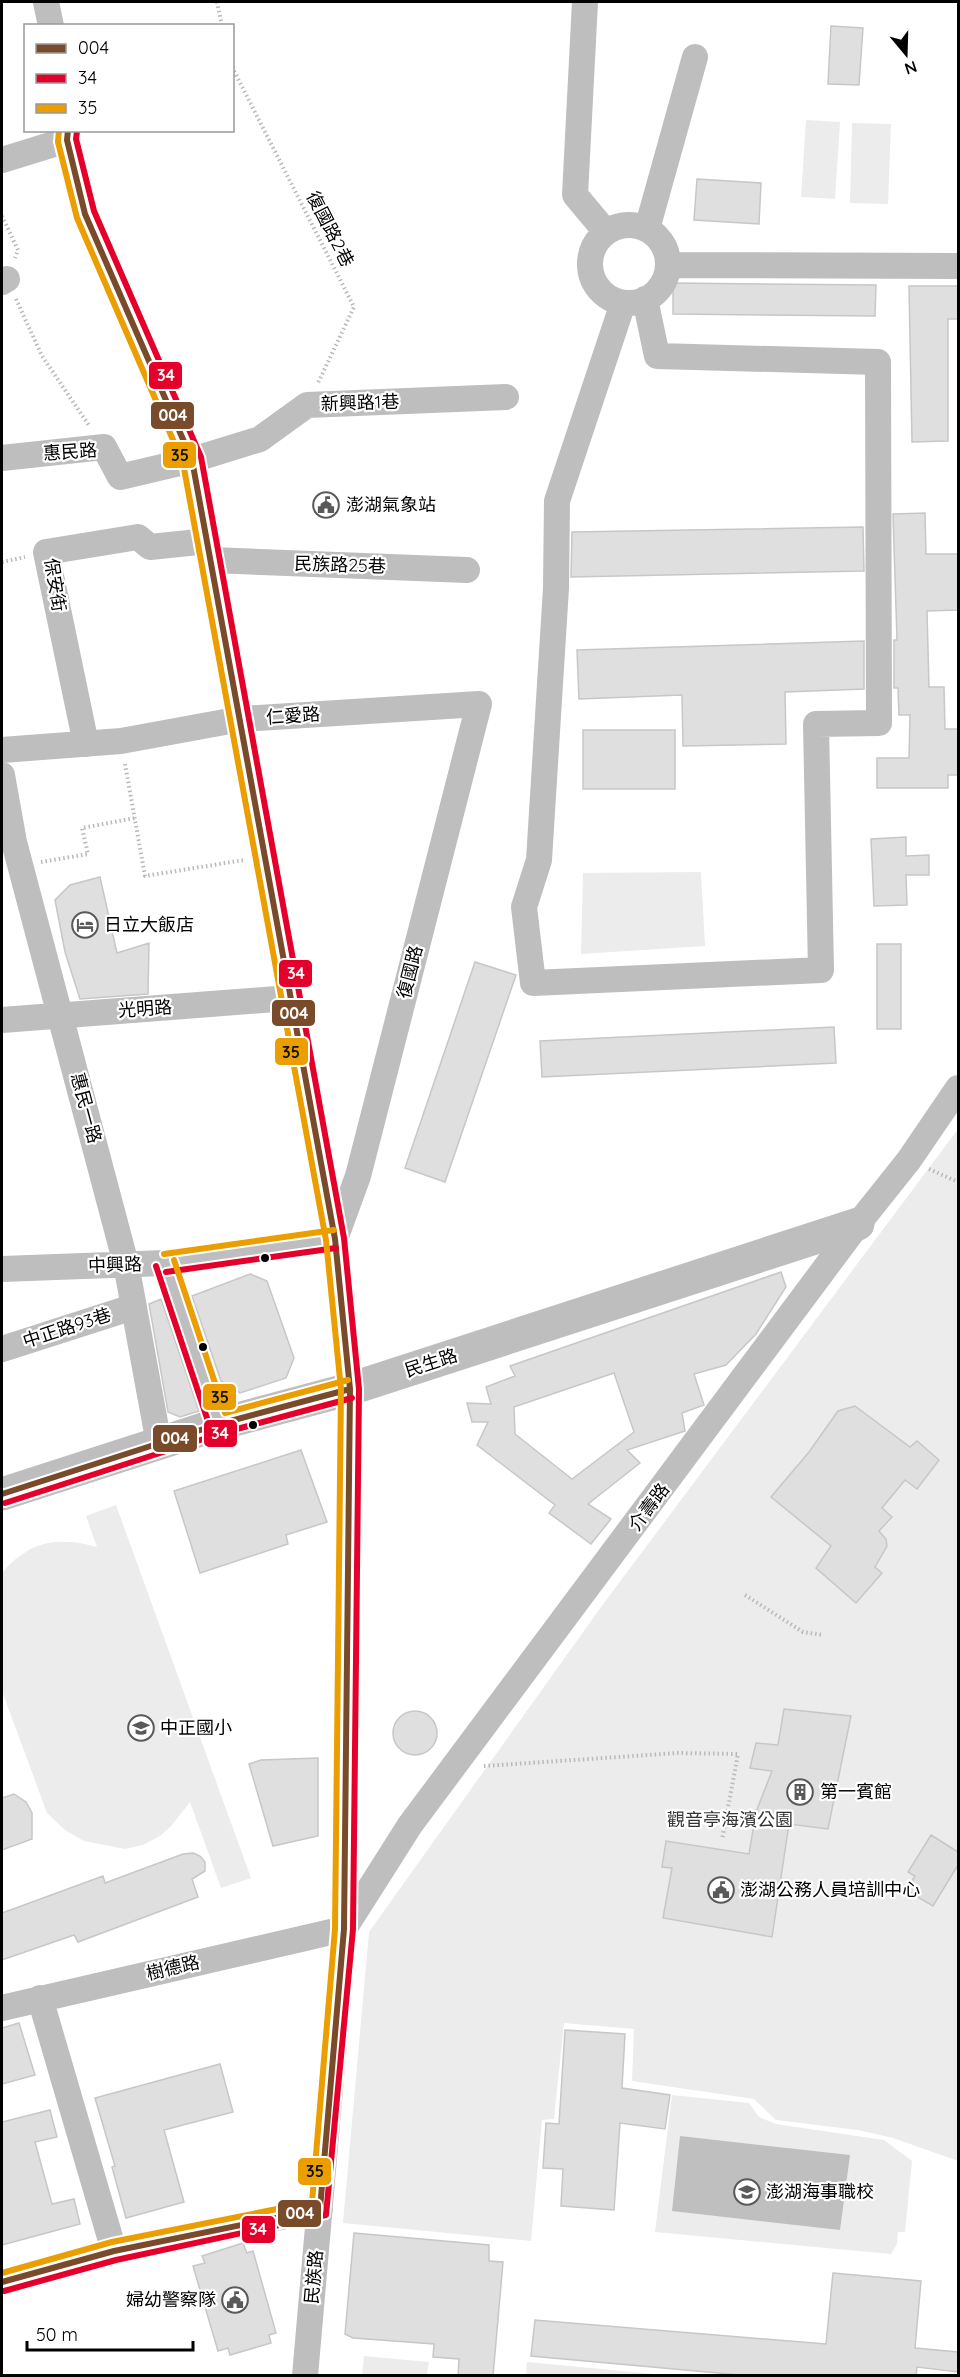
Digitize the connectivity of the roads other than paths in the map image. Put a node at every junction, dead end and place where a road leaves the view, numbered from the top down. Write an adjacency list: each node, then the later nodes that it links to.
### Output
1 (46, 2): 3 (street)
2 (585, 2): 8 (street)
3 (51, 24)
4 (695, 57): 7 (street)
5 (68, 135): 6 (street); 14 (street, 民族路)
6 (2, 160)
7 (647, 229): 8 (street); 9 (street)
8 (606, 232): 11 (street)
9 (668, 265): 10 (street); 11 (street)
10 (958, 266)
11 (634, 301): 11 (street)
12 (506, 397): 14 (street, 新興路1巷)
13 (2, 458): 14 (street, 惠民路)
14 (192, 460): 15 (street, 民族路)
15 (210, 550): 16 (street, 民族路25巷); 18 (street, 民族路); 19 (street, 保安街)
16 (467, 570)
17 (479, 704): 18 (street, 仁愛路); 27 (street, 復國路)
18 (241, 719): 19 (street, 仁愛路); 22 (street, 民族路)
19 (86, 744): 20 (street, 仁愛路)
20 (2, 750)
21 (2, 775): 23 (street, 惠民一路)
22 (289, 998): 23 (street, 光明路); 27 (street, 民族路)
23 (62, 1016): 24 (street, 光明路); 29 (street, 惠民一路)
24 (2, 1020)
25 (958, 1088): 26 (street, 介壽路)
26 (858, 1224): 33 (main road, 民生路); 37 (street, 介壽路)
27 (335, 1239): 28 (street, 中興路); 33 (street, 民族路)
28 (165, 1263): 29 (street, 中興路); 34 (street)
29 (126, 1264): 30 (street, 中興路); 31 (street, 惠民一路)
30 (2, 1269)
31 (133, 1307): 32 (street, 中正路93巷); 35 (street, 惠民一路)
32 (2, 1349)
33 (350, 1389): 34 (main road, 民生路); 37 (street, 民族路)
34 (219, 1424): 35 (main road, 民生路)
35 (159, 1444): 36 (main road, 民生路)
36 (2, 1494)
37 (344, 1929): 38 (street, 樹德路); 40 (street, 民族路)
38 (40, 1998): 39 (street, 樹德路); 41 (street)
39 (2, 2008)
40 (321, 2209): 41 (street); 43 (street, 民族路)
41 (114, 2251): 42 (street)
42 (2, 2282)
43 (305, 2376)

